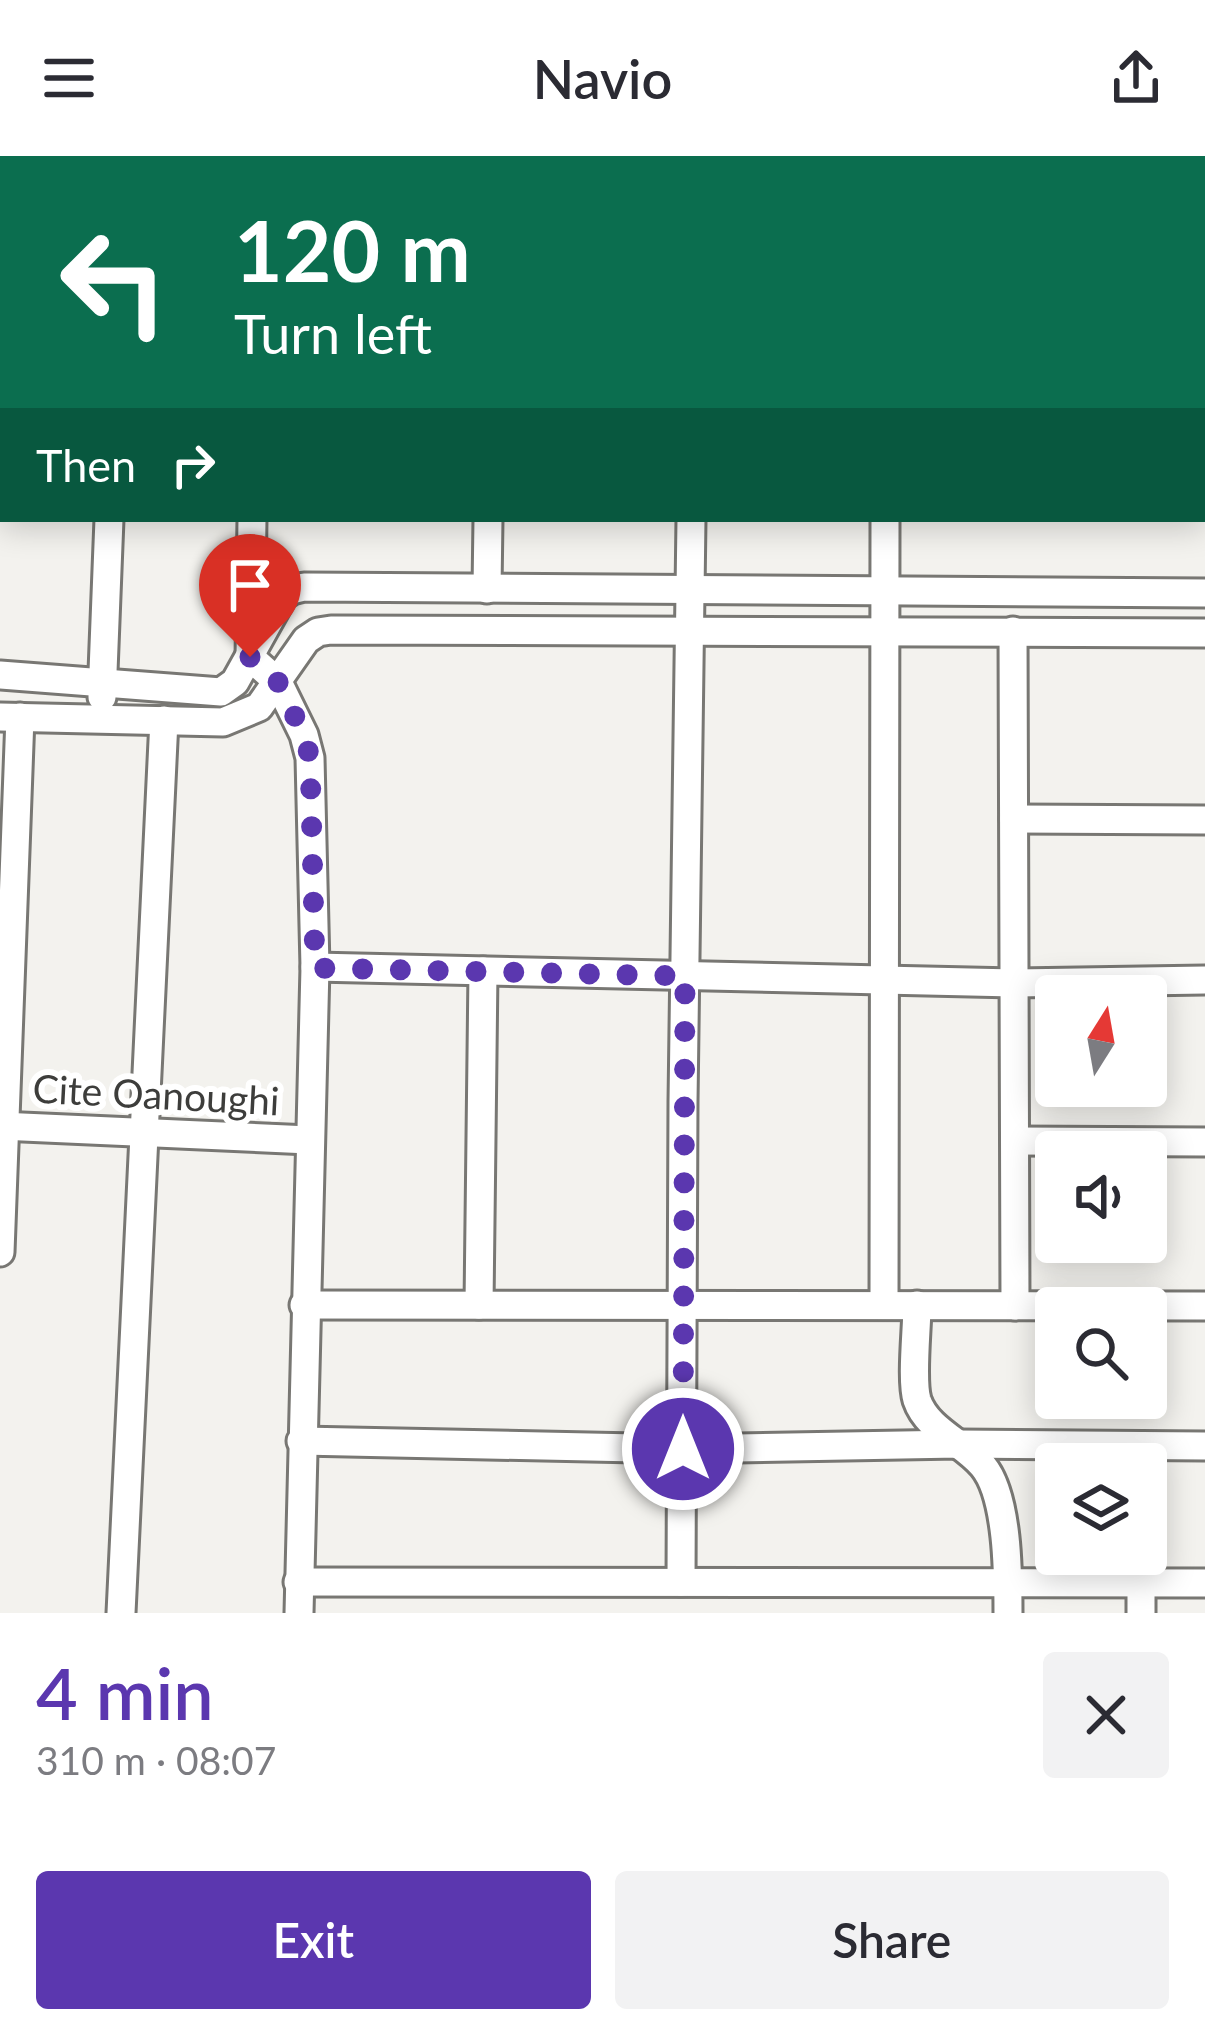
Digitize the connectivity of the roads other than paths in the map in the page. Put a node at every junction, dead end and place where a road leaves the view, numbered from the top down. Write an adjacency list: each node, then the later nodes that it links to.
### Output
1 (109, 522): 16 (street)
2 (252, 522): 14 (street)
3 (488, 522): 6 (street)
4 (691, 522): 7 (street)
5 (885, 522): 8 (street)
6 (488, 589): 7 (street); 14 (street)
7 (690, 591): 8 (street); 10 (street)
8 (884, 592): 9 (street); 11 (street)
9 (1205, 593)
10 (689, 630): 11 (street); 17 (street); 25 (street)
11 (884, 630): 12 (street); 26 (street)
12 (1013, 632): 13 (street); 21 (street)
13 (1205, 633)
14 (250, 657): 16 (street); 17 (street)
15 (0, 676): 16 (street)
16 (102, 682): 19 (street)
17 (278, 682): 20 (street); 23 (street)
18 (10, 717): 19 (street); 29 (street)
19 (100, 719): 20 (street)
20 (164, 721): 30 (street)
21 (1014, 819): 22 (street); 28 (street)
22 (1205, 820)
23 (315, 968): 24 (street); 31 (street)
24 (483, 971): 25 (street); 36 (street)
25 (685, 976): 26 (street); 37 (street)
26 (884, 980): 28 (street); 38 (street)
27 (1205, 980): 28 (street)
28 (1014, 983): 32 (street)
29 (2, 1126): 30 (street, Cite Oanoughi); 34 (street)
30 (145, 1133): 31 (street, Cite Oanoughi); 51 (street)
31 (309, 1140): 35 (street)
32 (1015, 1141): 33 (street); 40 (street)
33 (1205, 1142)
34 (0, 1252)
35 (304, 1305): 36 (street); 42 (street)
36 (479, 1305): 37 (street)
37 (684, 1305): 38 (street); 45 (street)
38 (884, 1305): 39 (street)
39 (917, 1305): 40 (street); 43 (street)
40 (1015, 1306): 41 (street)
41 (1205, 1306)
42 (301, 1441): 45 (street); 46 (street)
43 (958, 1444): 44 (street); 45 (street); 48 (street)
44 (1205, 1446)
45 (683, 1449): 47 (street)
46 (298, 1582): 47 (street); 52 (street)
47 (681, 1582): 48 (street)
48 (1008, 1582): 49 (street); 53 (street)
49 (1141, 1583): 50 (street); 54 (street)
50 (1205, 1583)
51 (122, 1613)
52 (298, 1613)
53 (1008, 1613)
54 (1141, 1613)

